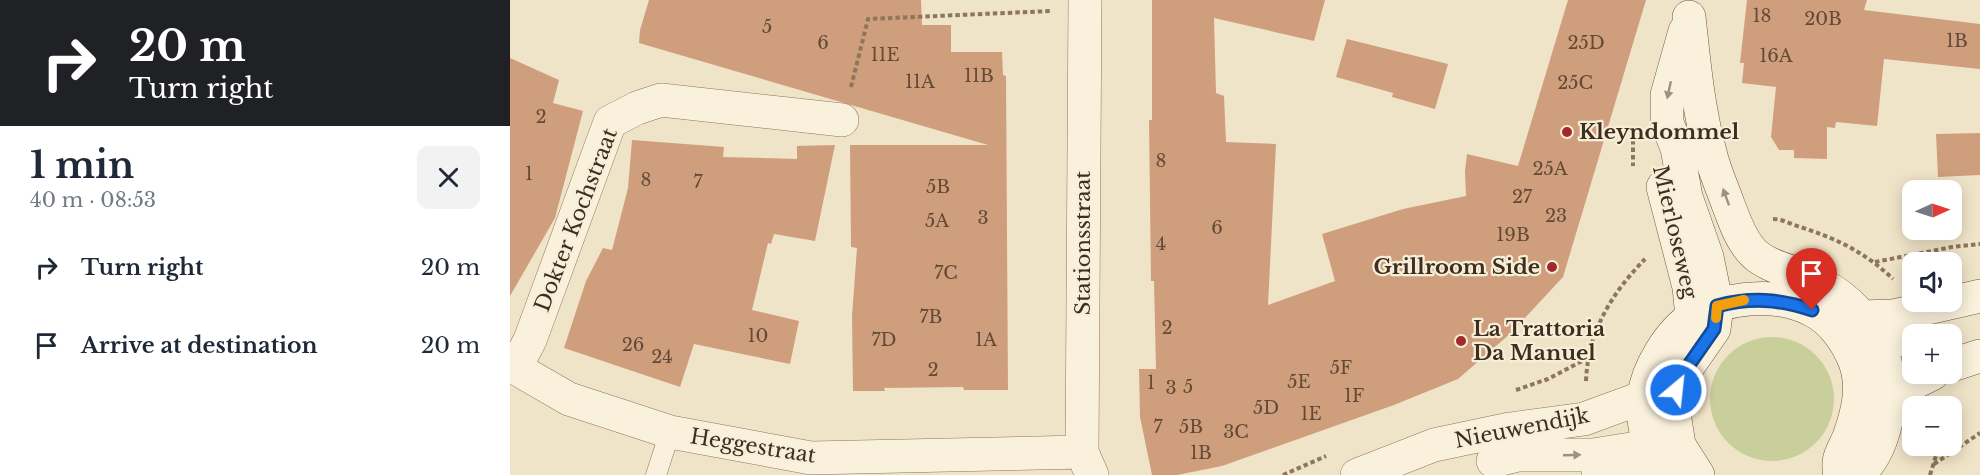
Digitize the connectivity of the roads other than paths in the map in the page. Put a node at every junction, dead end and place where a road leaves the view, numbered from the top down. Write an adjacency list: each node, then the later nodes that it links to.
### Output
1 (1085, 5): 20 (street, Stationsstraat)
2 (1691, 8): 5 (street, Mierloseweg, one-way to 5); 9 (street, one-way to 2)
3 (842, 120): 12 (street, Dokter Kochstraat)
4 (1980, 296): 9 (street)
5 (1705, 312): 9 (street); 15 (street); 18 (street, Mierloseweg)
6 (1980, 317): 7 (street)
7 (1955, 324)
8 (1902, 335): 9 (street)
9 (1862, 336): 14 (street); 21 (street)
10 (1980, 356): 11 (street)
11 (1962, 362)
12 (513, 366): 16 (street, Heggestraat)
13 (1912, 384): 14 (street)
14 (1889, 395): 21 (street)
15 (1644, 397): 17 (street, Nieuwendijk); 18 (street)
16 (670, 432): 20 (street, Heggestraat); 22 (lane)
17 (1434, 445): 19 (street, Nieuwendijk); 23 (street, Nieuwendijk)
18 (1663, 460): 19 (street, Nieuwendijk, one-way to 18); 25 (street); 26 (street)
19 (1493, 461): 24 (street, Nieuwendijk)
20 (1087, 463)
21 (1855, 474)
22 (656, 475)
23 (1357, 475)
24 (1538, 475)
25 (1598, 475)
26 (1698, 475)

